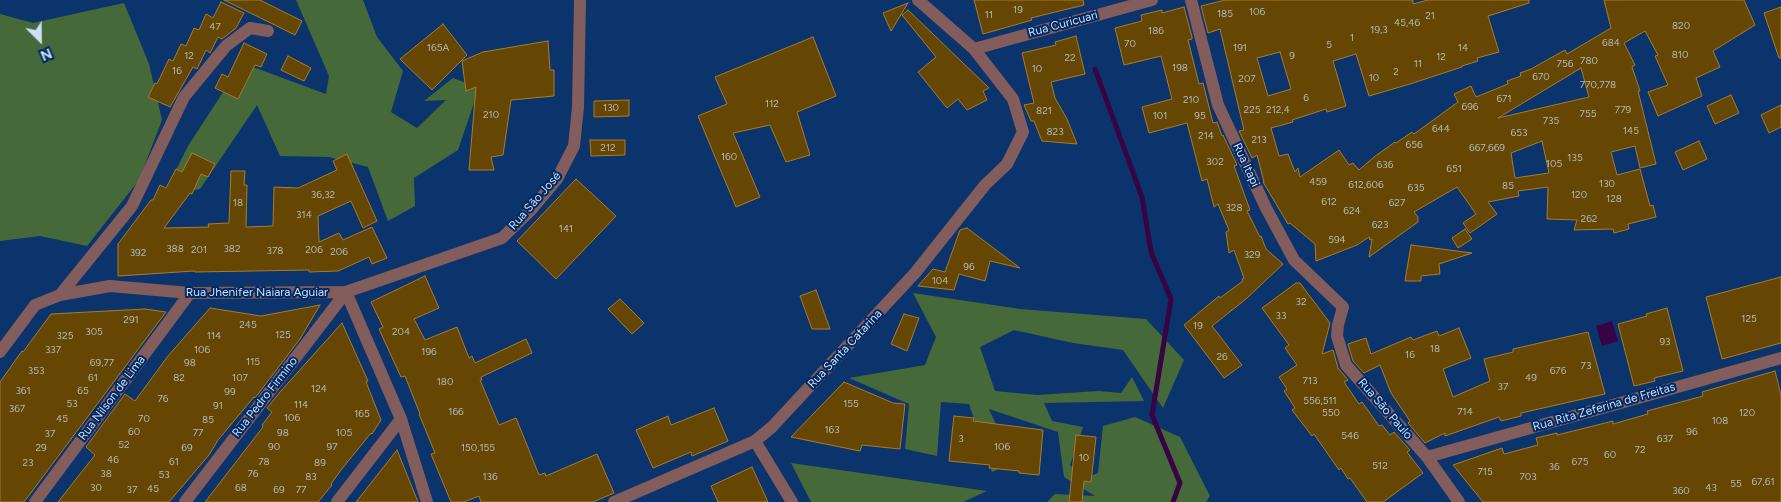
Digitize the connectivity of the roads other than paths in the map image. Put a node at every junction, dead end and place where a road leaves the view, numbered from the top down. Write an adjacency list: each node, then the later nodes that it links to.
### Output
1 (580, 0): 7 (street, Rua São José)
2 (918, 0): 6 (street)
3 (1152, 0): 6 (street, Rua Curicuari)
4 (1191, 0): 10 (street, Rua Itapi)
5 (268, 31): 9 (street)
6 (974, 49): 14 (street, Rua Santa Catarina)
7 (346, 292): 8 (street, Rua Jhenifer Naiara Aguiar); 13 (street, Rua Jhenifer Naiara Aguiar); 17 (street, Rua Pedro Firmino)
8 (190, 293): 9 (street, Rua Jhenifer Naiara Aguiar); 16 (street, Rua Nilson de Lima)
9 (60, 295): 11 (street, Rua Jhenifer Naiara Aguiar)
10 (1342, 307): 15 (street, Rua São Paulo)
11 (0, 352)
12 (1781, 358): 15 (street, Rua Rita Zeferina de Freitas)
13 (401, 419): 18 (street); 19 (street, Rua Jhenifer Naiara Aguiar)
14 (755, 441): 20 (street, Rua Santa Catarina); 21 (street)
15 (1427, 456): 22 (street, Rua São Paulo)
16 (34, 502)
17 (184, 502)
18 (337, 502)
19 (427, 502)
20 (614, 502)
21 (792, 502)
22 (1458, 502)

